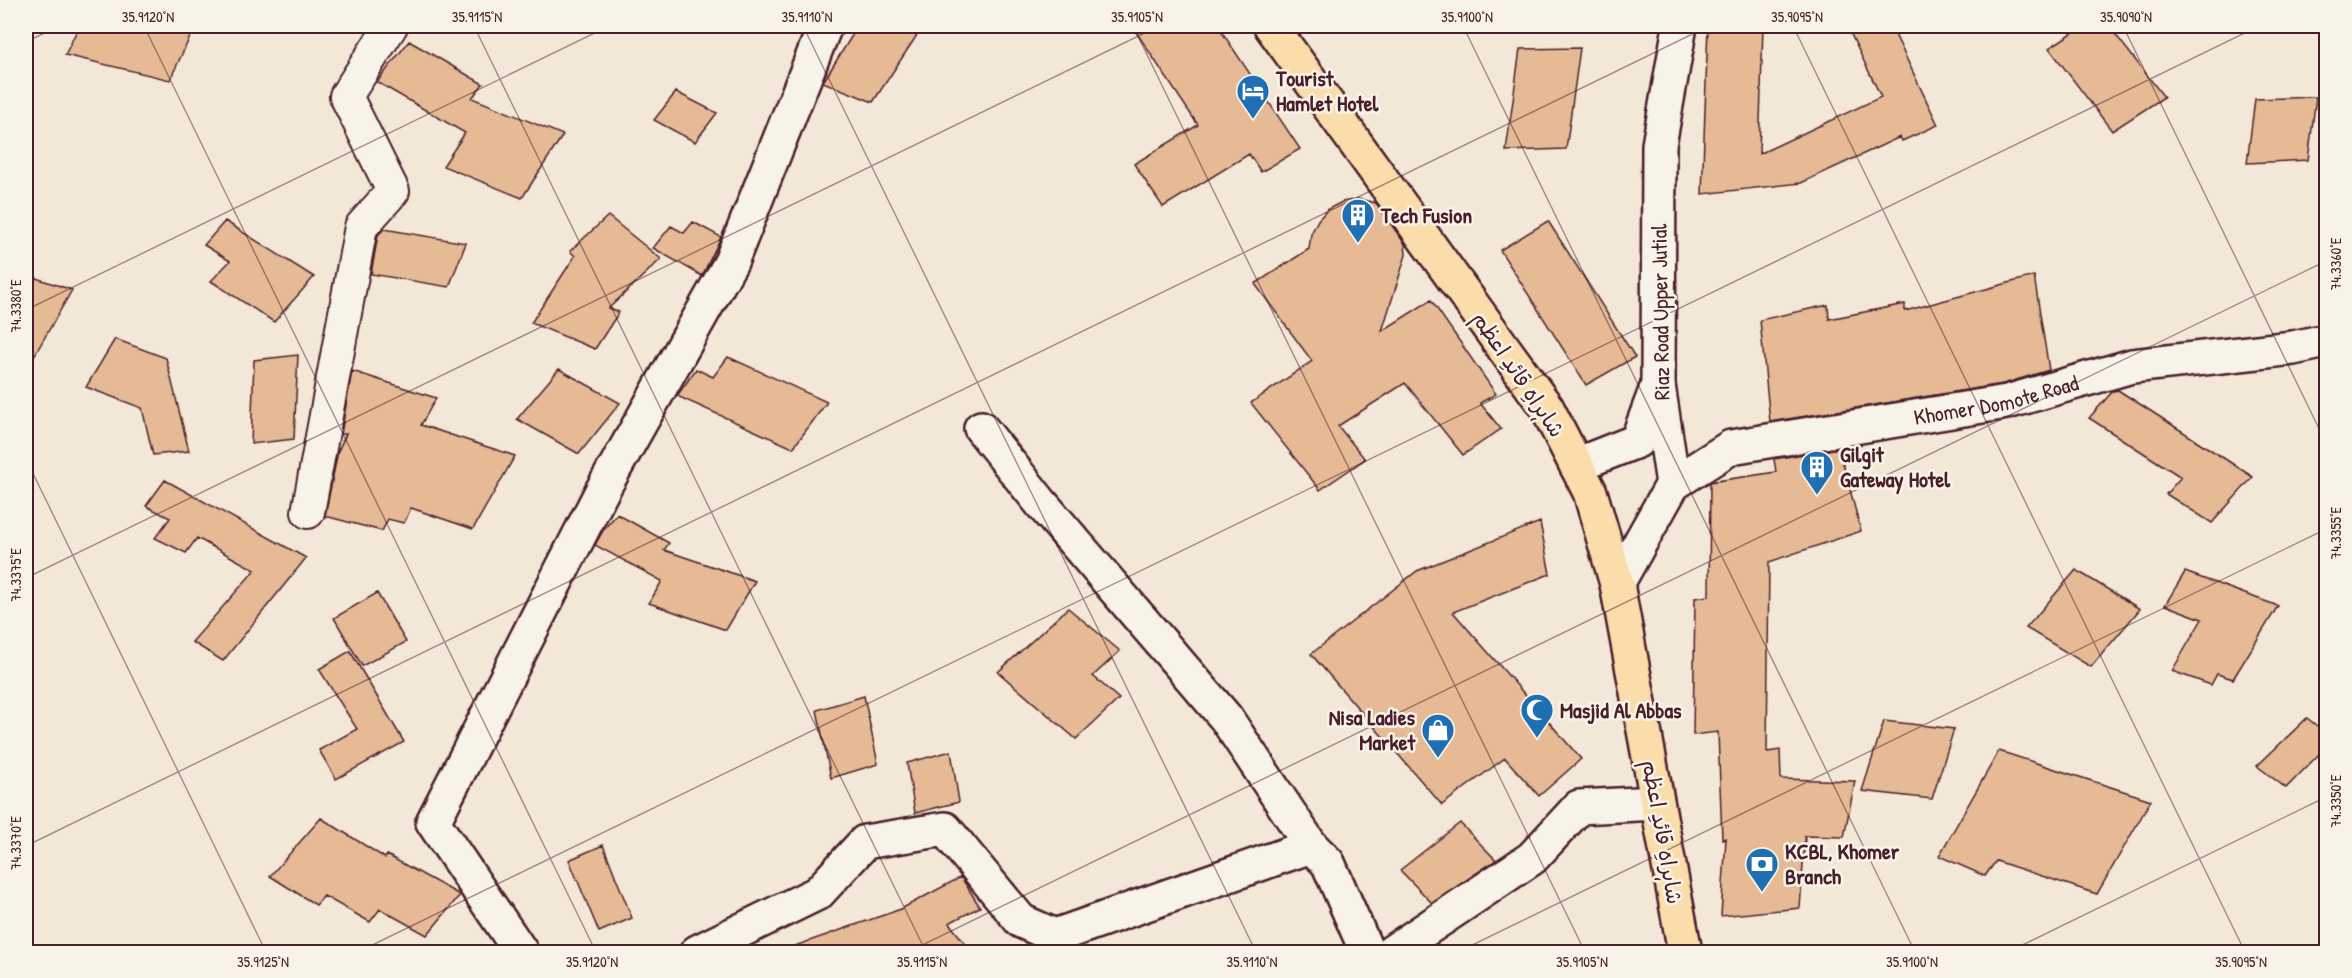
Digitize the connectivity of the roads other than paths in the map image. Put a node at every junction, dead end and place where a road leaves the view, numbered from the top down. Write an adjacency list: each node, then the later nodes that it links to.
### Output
1 (391, 26): 10 (street)
2 (825, 26): 14 (street)
3 (1271, 26): 8 (highway, شاہراہِ قائدِ اعظم)
4 (1680, 26): 6 (street, Riaz Road Upper Jutial)
5 (2326, 341): 9 (street, Khomer Domote Road)
6 (1658, 385): 8 (street); 9 (street, Riaz Road Upper Jutial)
7 (981, 428): 13 (street)
8 (1576, 465): 11 (highway, شاہراہِ قائدِ اعظم)
9 (1673, 484): 11 (street)
10 (308, 512)
11 (1617, 584): 12 (highway, شاہراہِ قائدِ اعظم)
12 (1657, 804): 17 (street); 18 (highway, شاہراہِ قائدِ اعظم)
13 (1311, 846): 15 (street); 16 (street)
14 (521, 952)
15 (697, 952)
16 (1366, 952)
17 (1392, 952)
18 (1685, 952)

